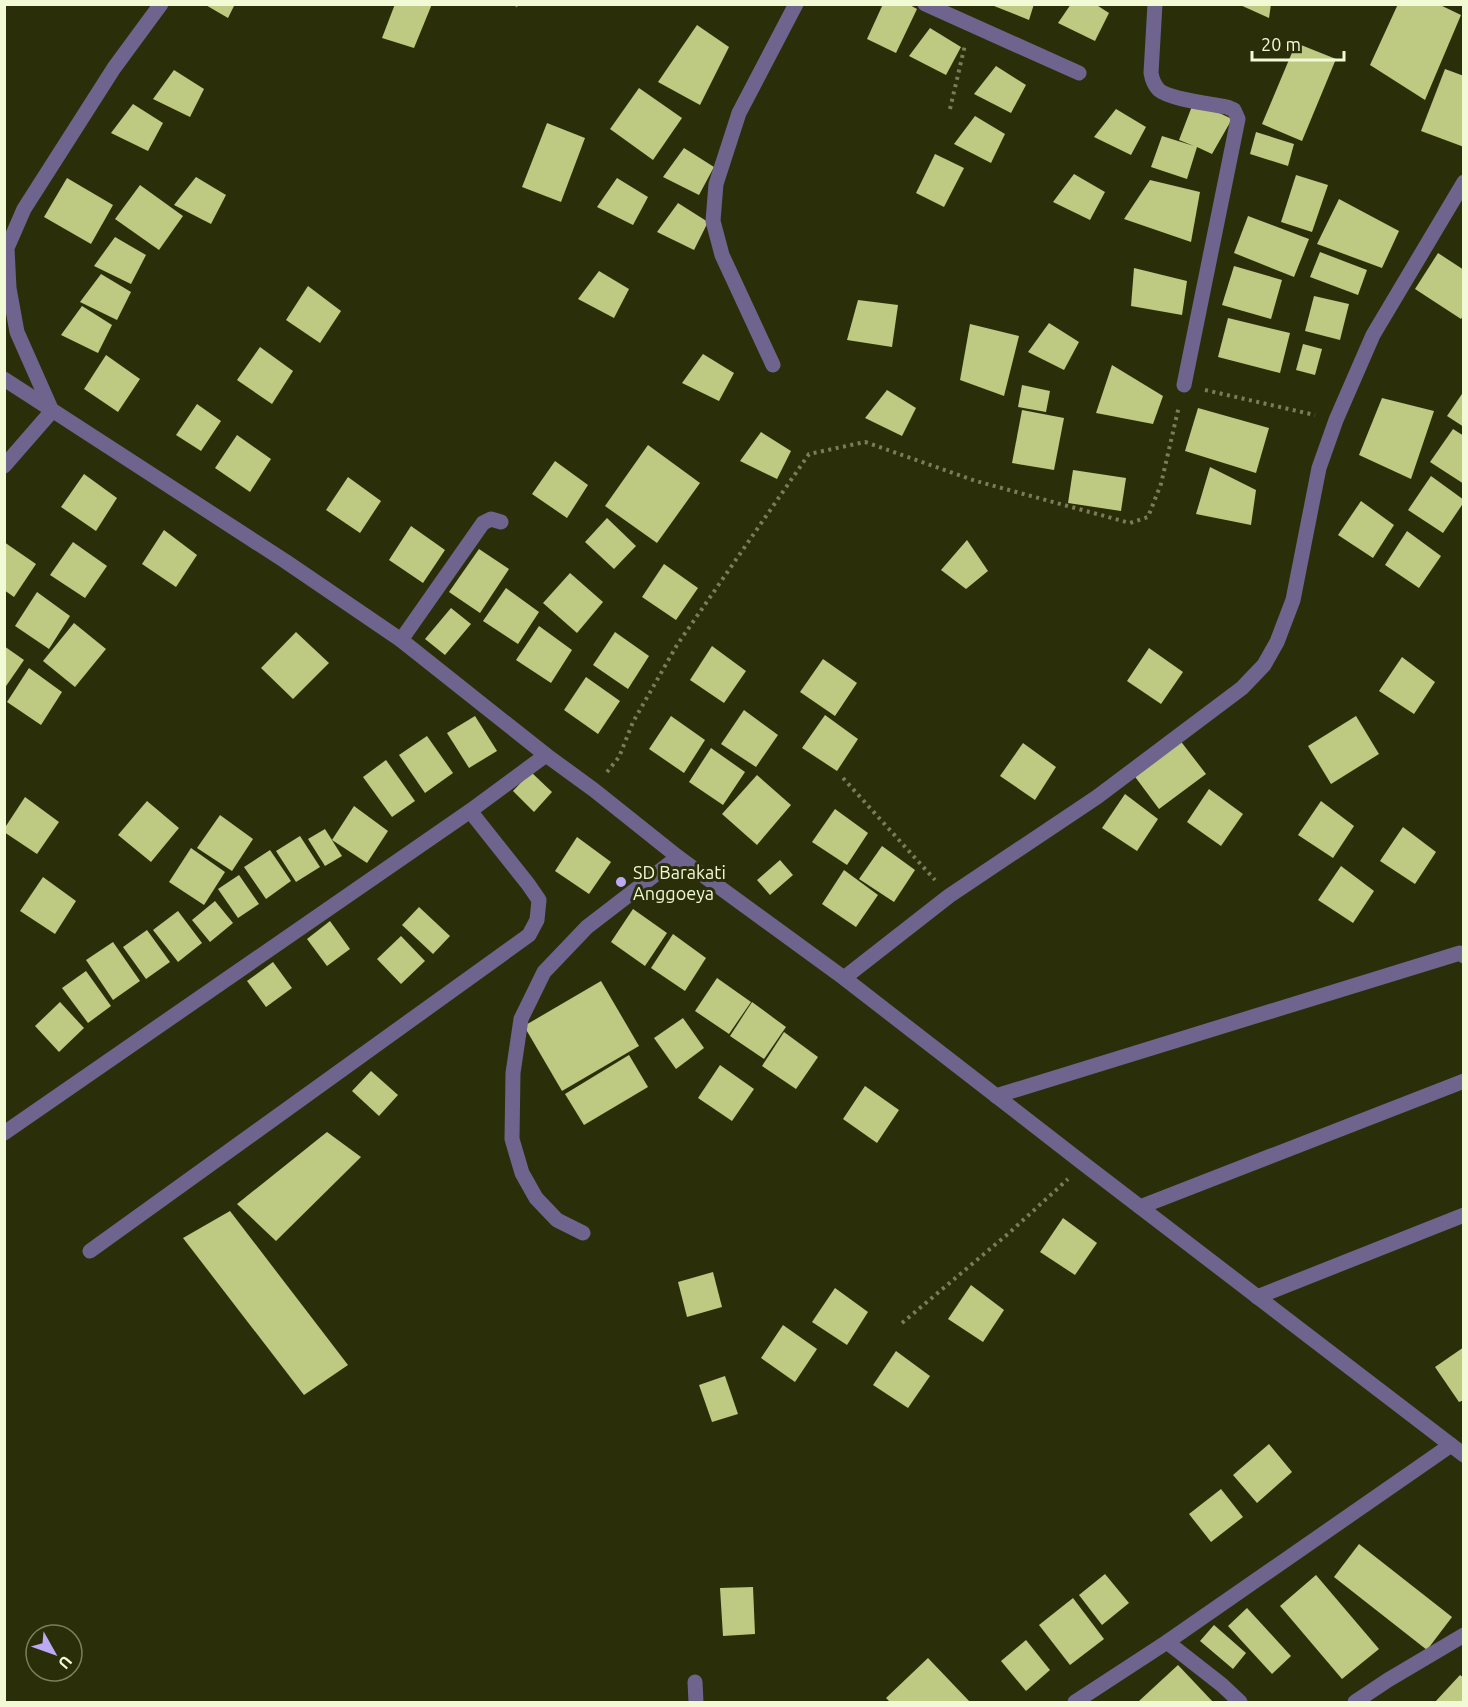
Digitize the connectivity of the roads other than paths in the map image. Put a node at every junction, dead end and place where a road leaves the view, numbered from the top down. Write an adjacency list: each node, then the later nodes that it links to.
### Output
1 (161, 4): 10 (street)
2 (796, 4): 7 (street)
3 (925, 4): 5 (street)
4 (1155, 4): 9 (street)
5 (1079, 73)
6 (1464, 182): 18 (street)
7 (773, 365)
8 (4, 379): 10 (street)
9 (1184, 385)
10 (52, 411): 11 (street); 13 (street)
11 (4, 466)
12 (501, 522): 13 (street)
13 (401, 640): 14 (street)
14 (546, 755): 15 (street); 16 (street)
15 (470, 811): 21 (street); 25 (street)
16 (678, 857): 18 (street); 24 (street)
17 (1464, 956): 20 (street)
18 (844, 978): 20 (street)
19 (1464, 1081): 22 (street)
20 (996, 1096): 22 (street)
21 (4, 1133)
22 (1140, 1207): 26 (street)
23 (1464, 1215): 26 (street)
24 (583, 1233)
25 (90, 1251)
26 (1257, 1297): 27 (street)
27 (1451, 1445): 28 (street); 30 (street)
28 (1464, 1455)
29 (1464, 1635): 35 (street)
30 (1167, 1642): 33 (street); 34 (street)
31 (695, 1682): 32 (street)
32 (696, 1702)
33 (1075, 1702)
34 (1240, 1702)
35 (1355, 1702)

